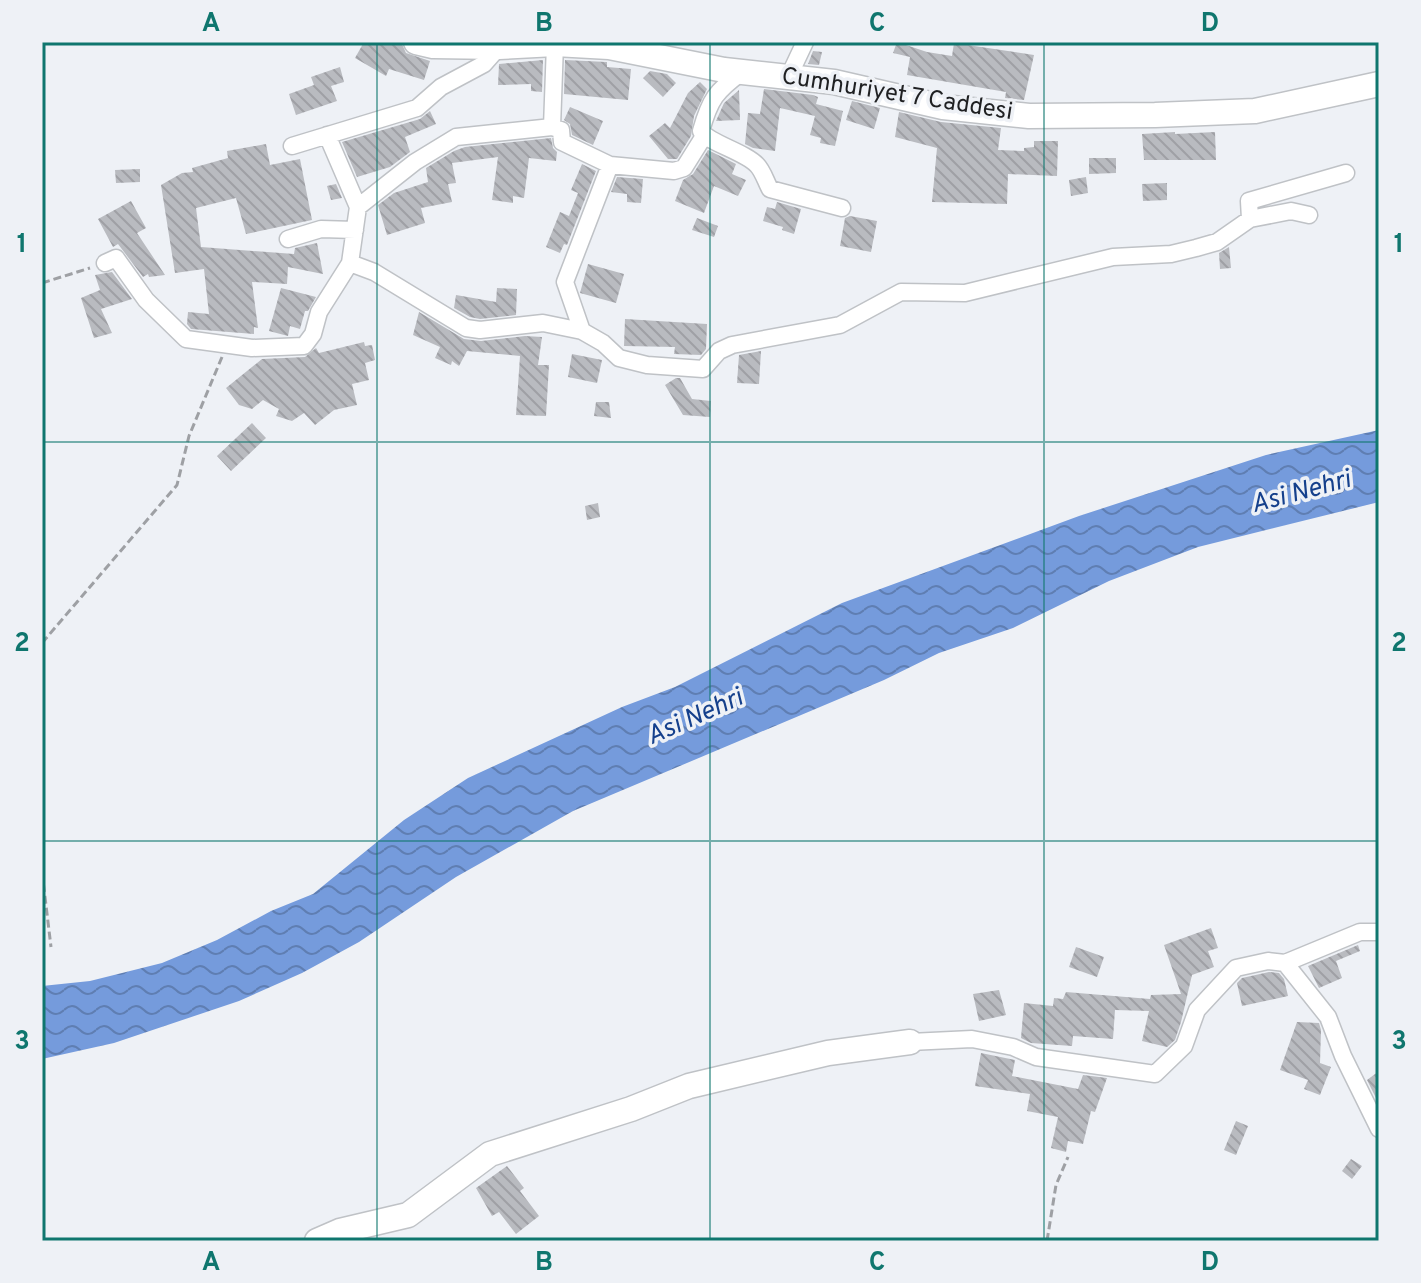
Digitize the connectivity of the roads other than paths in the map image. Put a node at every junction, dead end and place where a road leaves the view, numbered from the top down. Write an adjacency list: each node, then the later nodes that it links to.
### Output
1 (416, 42): 4 (main road, Cumhuriyet 7 Caddesi)
2 (805, 42): 6 (street)
3 (555, 44): 4 (main road, Cumhuriyet 7 Caddesi); 5 (main road, Cumhuriyet 7 Caddesi); 8 (street)
4 (499, 47): 9 (street)
5 (742, 72): 6 (main road, Cumhuriyet 7 Caddesi); 10 (street)
6 (789, 76): 7 (main road, Cumhuriyet 7 Caddesi)
7 (1379, 84)
8 (552, 127): 12 (street); 14 (street)
9 (327, 135): 11 (street); 14 (street)
10 (704, 136): 12 (street); 15 (street)
11 (292, 146)
12 (610, 165): 22 (street)
13 (1346, 173): 17 (street)
14 (358, 207): 18 (street)
15 (842, 208)
16 (1309, 215): 17 (street)
17 (1250, 219): 22 (street)
18 (355, 230): 19 (street); 21 (street)
19 (288, 239)
20 (105, 263): 21 (street)
21 (350, 263): 22 (street)
22 (582, 331)
23 (1379, 932): 24 (street)
24 (1285, 963): 25 (street); 26 (street)
25 (910, 1042): 27 (main road)
26 (1379, 1129)
27 (317, 1241)

